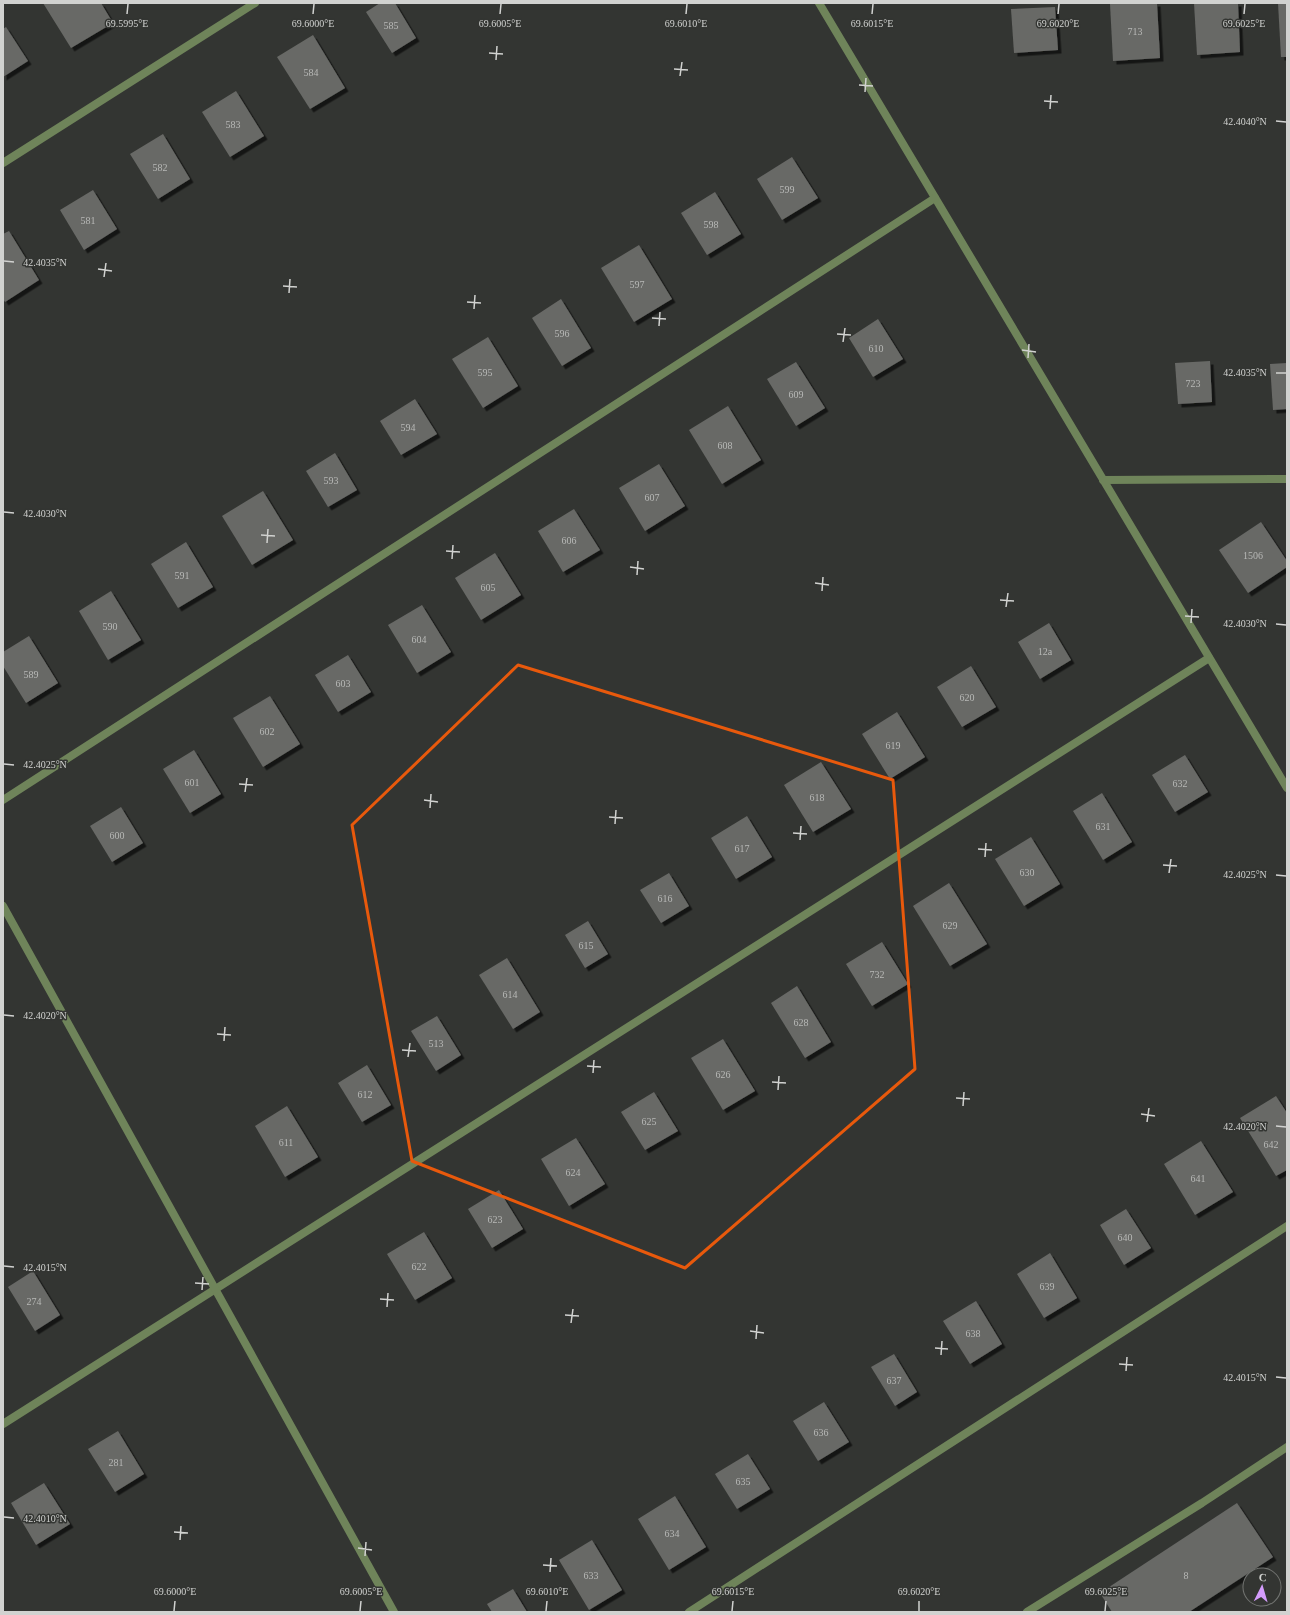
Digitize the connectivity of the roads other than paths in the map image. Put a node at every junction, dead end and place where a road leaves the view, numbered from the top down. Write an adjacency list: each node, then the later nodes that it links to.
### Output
1 (255, 3): 3 (street)
2 (819, 3): 4 (street)
3 (3, 163)
4 (935, 198): 6 (street); 9 (street)
5 (1287, 478): 6 (street)
6 (1104, 480): 7 (street)
7 (1209, 658): 8 (street); 12 (street)
8 (1287, 788)
9 (3, 800)
10 (3, 906): 12 (street)
11 (1287, 1226): 16 (street)
12 (215, 1289): 13 (street); 15 (street)
13 (3, 1424)
14 (1287, 1447): 17 (street)
15 (394, 1612)
16 (689, 1612)
17 (1027, 1612)

